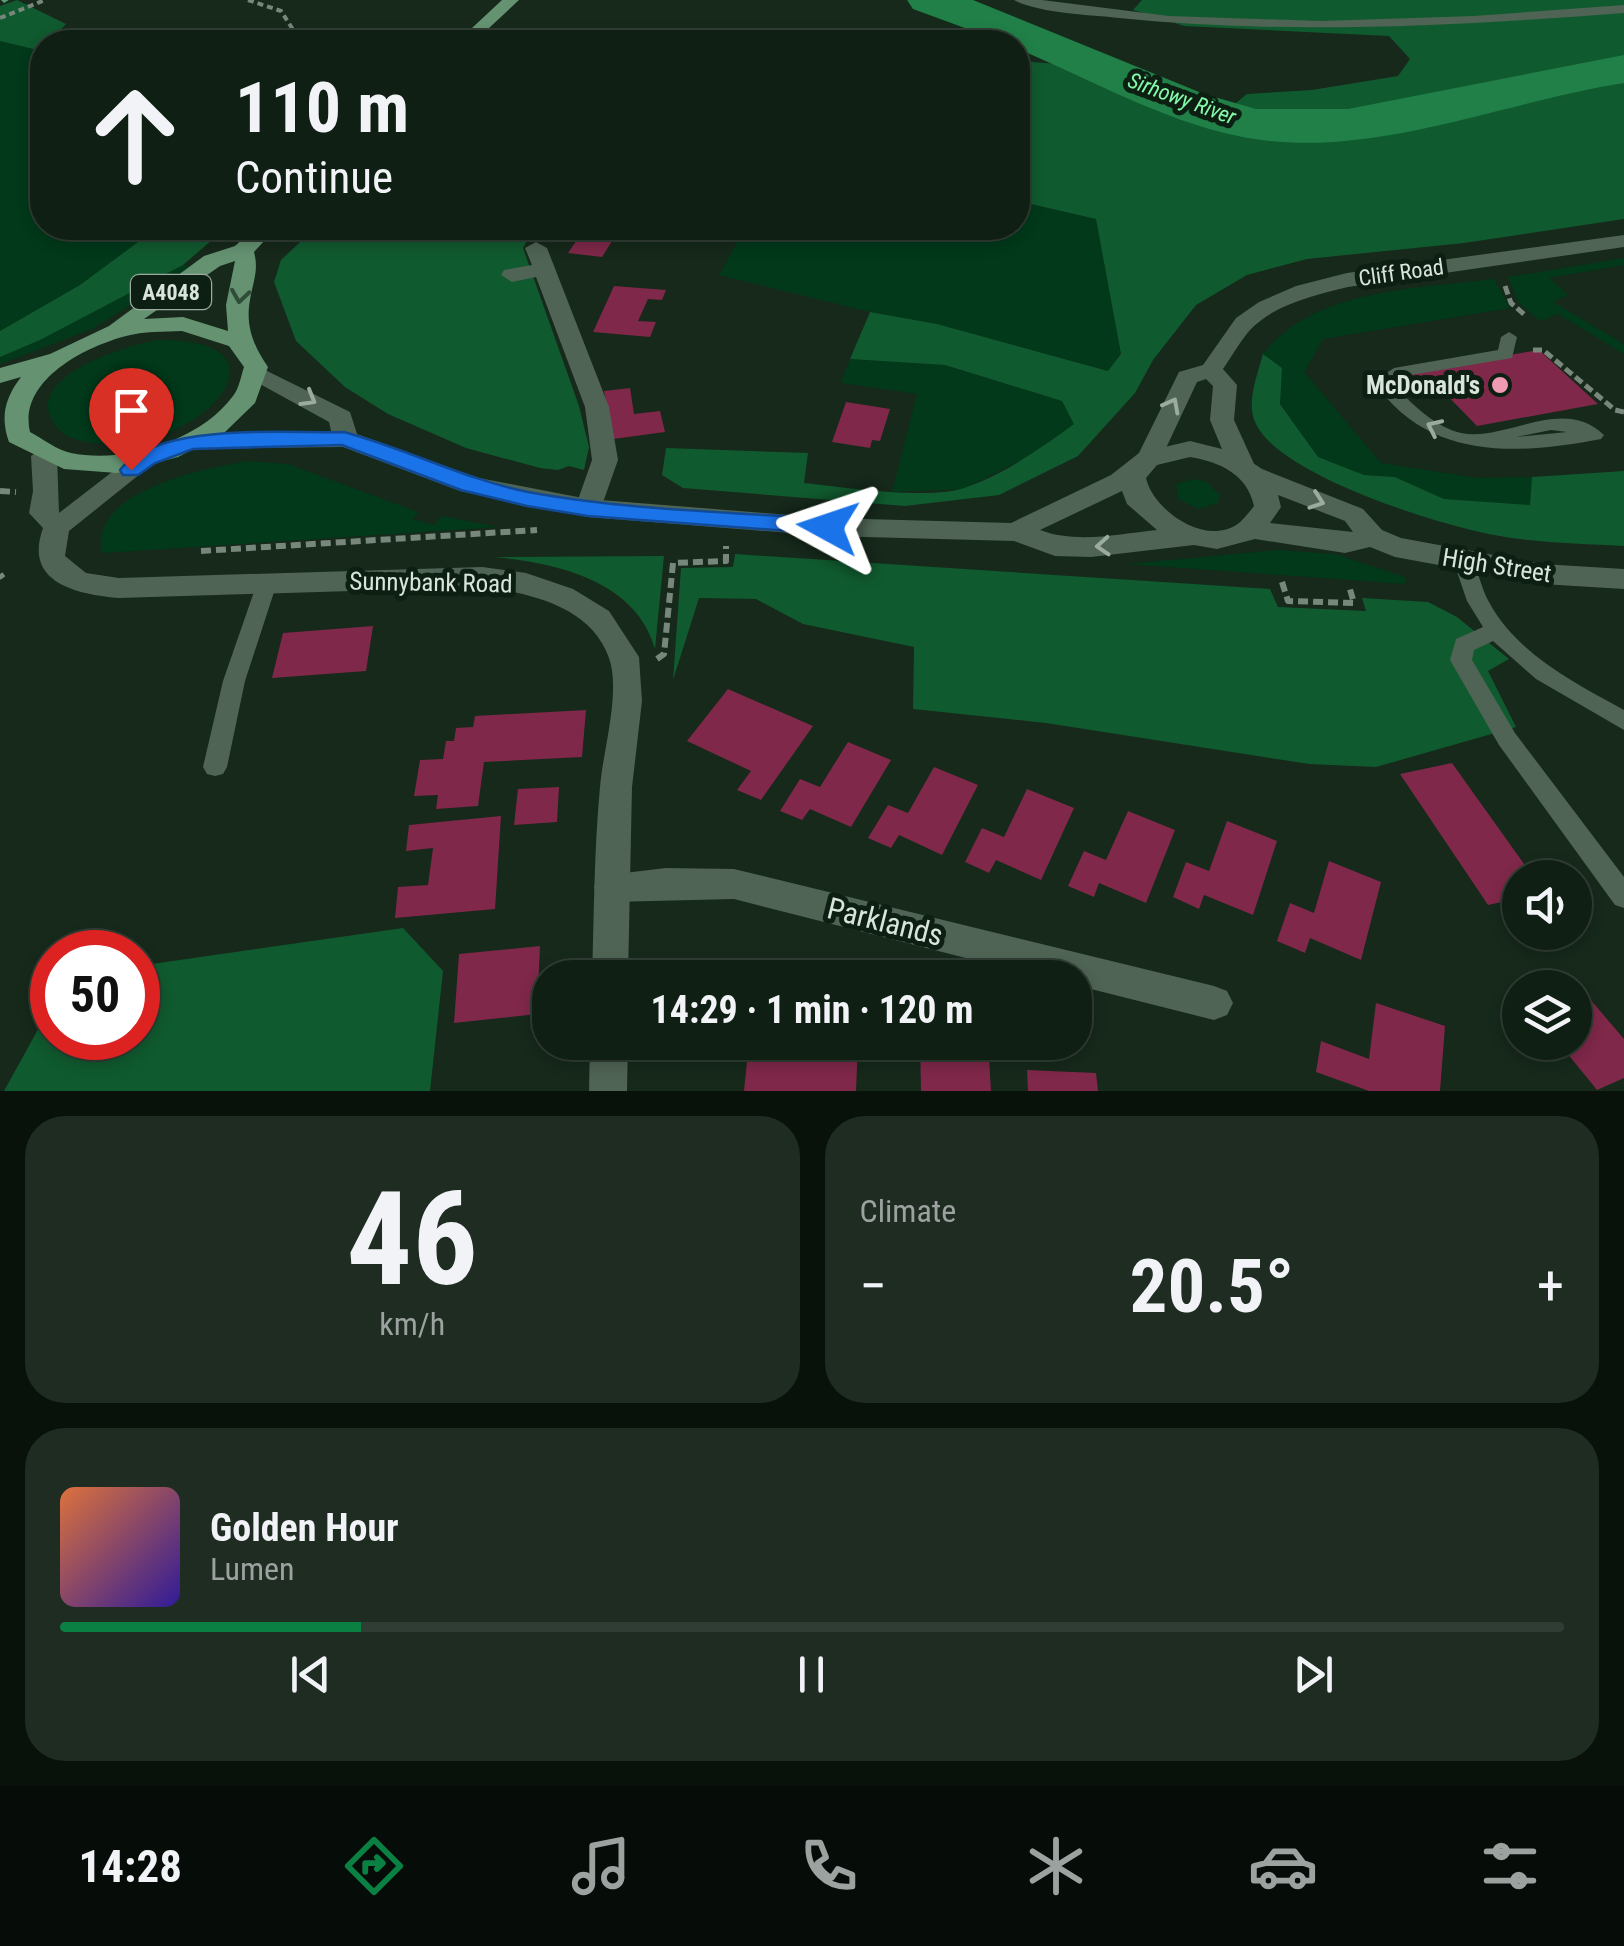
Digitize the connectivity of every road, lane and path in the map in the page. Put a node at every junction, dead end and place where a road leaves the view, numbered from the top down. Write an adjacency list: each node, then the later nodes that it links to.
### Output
1 (45, 0): 6 (path)
2 (248, 0): 7 (path)
3 (511, 0): 8 (main road)
4 (1020, 0): 5 (lane)
5 (1624, 9)
6 (0, 18)
7 (294, 30)
8 (479, 30)
9 (252, 240): 16 (main road, A4048)
10 (254, 240): 17 (main road, A4048, one-way to 17)
11 (1624, 241): 20 (street, Cliff Road)
12 (512, 274): 32 (street)
13 (1501, 274): 14 (path)
14 (1534, 323)
15 (1508, 336): 25 (lane, one-way to 15)
16 (102, 338): 17 (main road); 19 (main road)
17 (240, 341): 21 (main road)
18 (1536, 345): 23 (path)
19 (60, 358): 22 (main road); 24 (main road)
20 (1211, 370): 30 (street, Cliff Road, one-way to 20); 31 (street)
21 (256, 373): 26 (street, one-way to 26); 27 (main road)
22 (0, 376)
23 (1624, 412)
24 (9, 434): 28 (main road)
25 (1594, 435)
26 (344, 439): 27 (street); 32 (street)
27 (191, 443): 29 (main road)
28 (44, 456): 29 (main road); 33 (street, Sunnybank Road)
29 (148, 458): 33 (street)
30 (1142, 465): 31 (street); 36 (street); 37 (street)
31 (1248, 470): 35 (street); 38 (street, High Street, one-way to 38)
32 (588, 508): 36 (street)
33 (57, 526): 44 (street, Sunnybank Road)
34 (549, 529): 40 (path)
35 (1250, 530): 37 (street); 38 (street, High Street)
36 (1016, 532): 37 (street, one-way to 36)
37 (1191, 536)
38 (1372, 537): 41 (street, High Street)
39 (726, 539): 46 (path)
40 (188, 552)
41 (1464, 563): 42 (street, High Street); 47 (lane)
42 (1624, 579)
43 (1282, 582): 45 (path)
44 (268, 584): 49 (lane); 50 (street, Sunnybank Road)
45 (1349, 586)
46 (666, 614)
47 (1497, 630): 48 (lane); 51 (lane)
48 (1624, 721)
49 (215, 767)
50 (612, 887): 52 (street, Sunnybank Road); 53 (street, Parklands)
51 (1624, 896)
52 (610, 960)
53 (1214, 1003)
54 (609, 1060): 55 (street)
55 (608, 1091)

